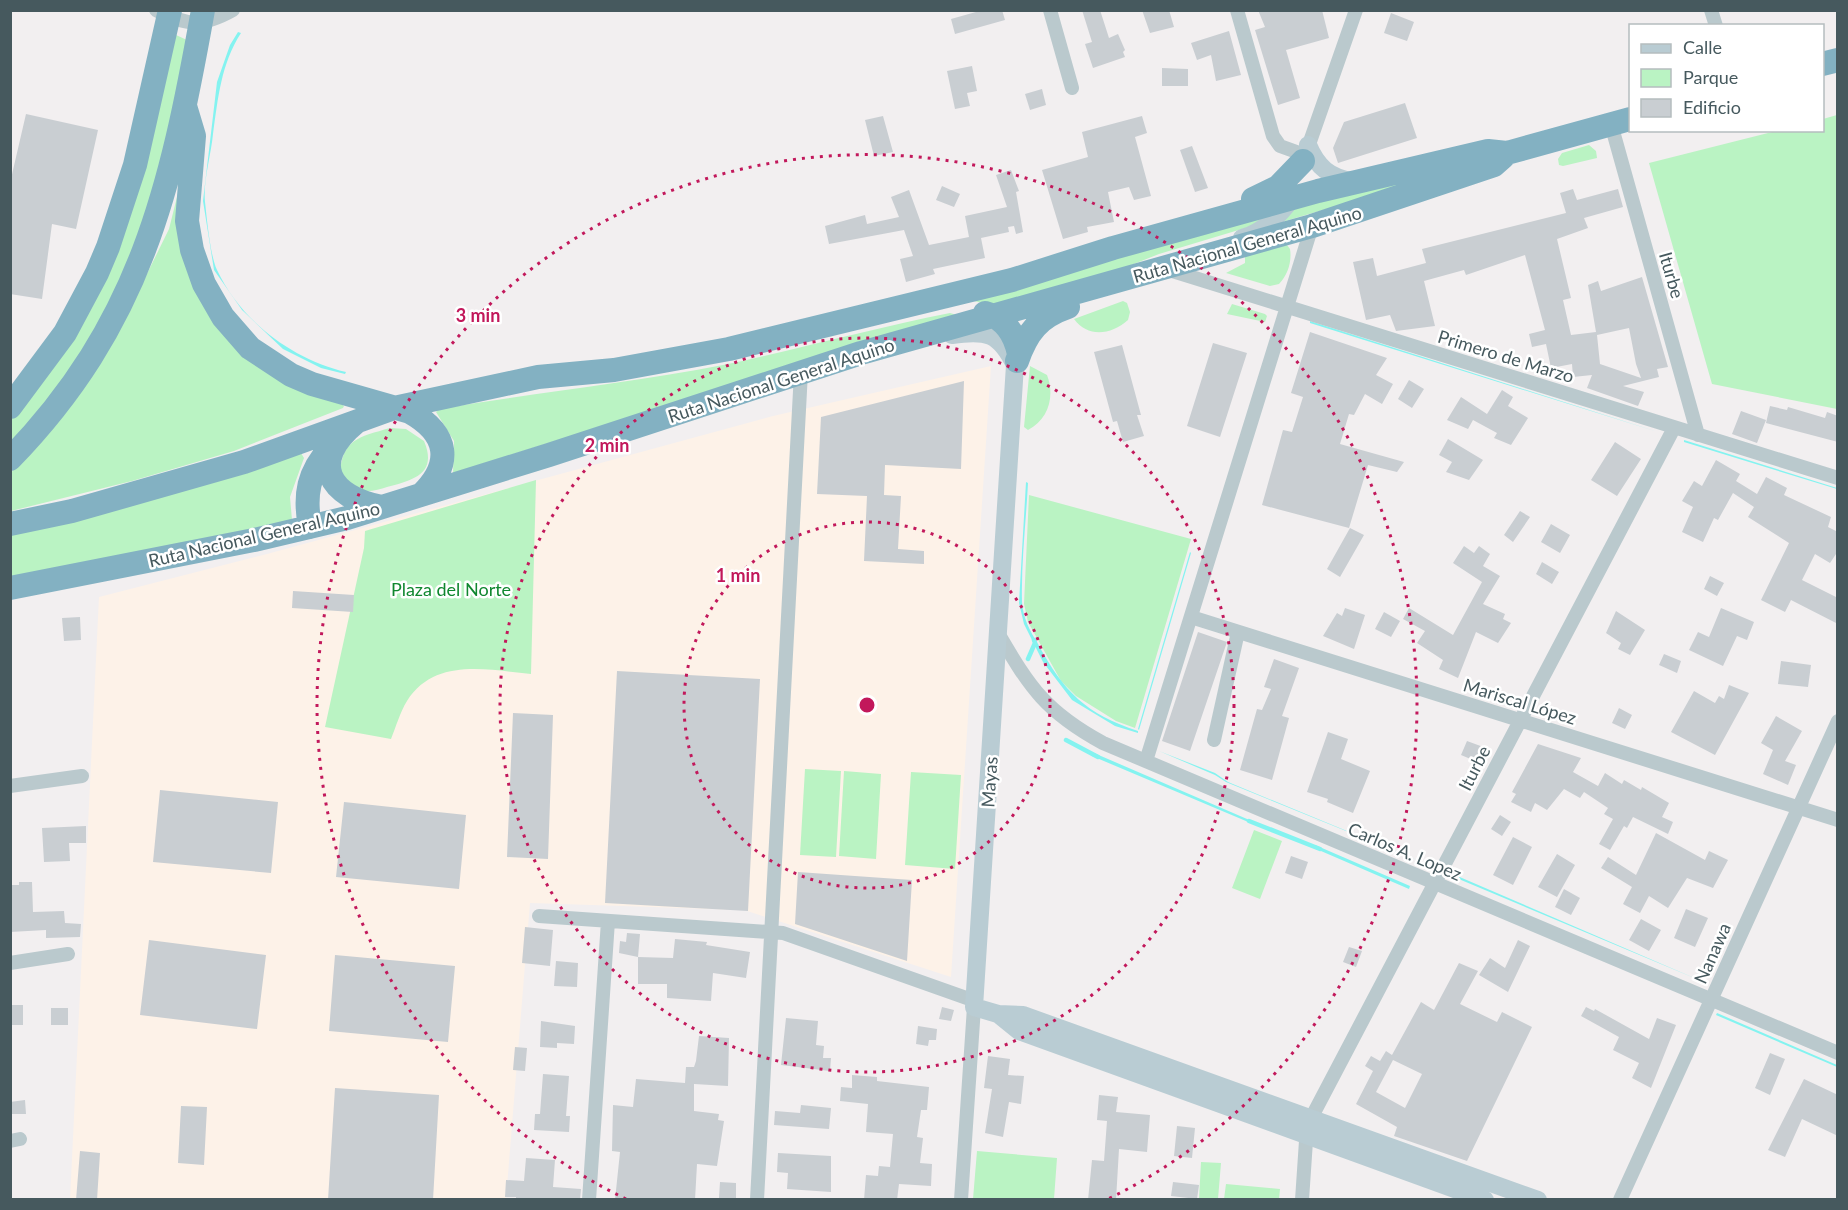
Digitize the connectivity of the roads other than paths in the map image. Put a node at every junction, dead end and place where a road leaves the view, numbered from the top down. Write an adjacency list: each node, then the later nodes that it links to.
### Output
1 (232, 10): 6 (street)
2 (1050, 10): 7 (street)
3 (1237, 10): 11 (street)
4 (1356, 10): 11 (street)
5 (165, 13): 6 (street); 24 (highway)
6 (202, 17): 8 (highway)
7 (1072, 88)
8 (185, 106): 25 (highway); 30 (highway)
9 (1621, 122): 10 (highway, Ruta Nacional General Aquino); 28 (street, Iturbe)
10 (1507, 153): 12 (highway, Ruta Nacional General Aquino); 14 (highway, Ruta Nacional General Aquino)
11 (1305, 154): 12 (street); 13 (street); 15 (highway)
12 (1355, 181): 13 (highway, Ruta Nacional General Aquino)
13 (1292, 198): 15 (highway, Ruta Nacional General Aquino); 17 (street)
14 (1312, 226): 16 (highway, Ruta Nacional General Aquino); 19 (street)
15 (1113, 248): 18 (highway, Ruta Nacional General Aquino)
16 (1164, 268): 17 (highway, Ruta Nacional General Aquino); 19 (street, Primero de Marzo)
17 (1105, 285): 20 (highway, Ruta Nacional General Aquino); 22 (highway)
18 (903, 306): 20 (highway); 25 (highway, Ruta Nacional General Aquino)
19 (1287, 307): 27 (street, Primero de Marzo); 37 (street)
20 (994, 315): 21 (highway, Ruta Nacional General Aquino); 22 (highway)
21 (930, 333): 22 (street); 23 (highway, Ruta Nacional General Aquino)
22 (1017, 360): 39 (street, Mayas)
23 (801, 372): 32 (highway, Ruta Nacional General Aquino); 51 (street)
24 (10, 407)
25 (394, 408): 26 (highway, Ruta Nacional General Aquino); 32 (highway)
26 (357, 421): 29 (highway); 34 (highway, Ruta Nacional General Aquino)
27 (1674, 428): 28 (street, Primero de Marzo); 40 (street, Iturbe)
28 (1698, 435): 31 (street, Primero de Marzo)
29 (335, 443): 33 (highway); 35 (highway)
30 (10, 459)
31 (1838, 478)
32 (421, 495): 33 (highway, Ruta Nacional General Aquino)
33 (382, 507): 35 (highway, Ruta Nacional General Aquino)
34 (10, 524)
35 (309, 527): 36 (highway, Ruta Nacional General Aquino)
36 (10, 588)
37 (1191, 617): 38 (street, Mariscal López); 43 (street)
38 (1238, 632): 40 (street, Mariscal López); 42 (street)
39 (998, 633): 43 (street, Carlos A. Lopez); 55 (street, Mayas)
40 (1520, 720): 46 (street, Mariscal López); 48 (street, Iturbe)
41 (1838, 721): 46 (street, Nanawa)
42 (1214, 740)
43 (1146, 761): 48 (street, Carlos A. Lopez)
44 (82, 776): 45 (street)
45 (10, 786)
46 (1798, 807): 47 (street, Mariscal López); 54 (street, Nanawa)
47 (1838, 820)
48 (1435, 883): 54 (street, Carlos A. Lopez); 57 (street, Iturbe)
49 (539, 916): 50 (street)
50 (608, 921): 51 (street); 59 (street)
51 (770, 932): 55 (street); 60 (street)
52 (68, 954): 53 (street)
53 (10, 963)
54 (1711, 999): 56 (street, Carlos A. Lopez); 64 (street, Nanawa)
55 (975, 1004): 57 (street); 61 (street, Mayas)
56 (1838, 1053)
57 (1308, 1127): 58 (street); 62 (street)
58 (1480, 1194): 63 (street)
59 (590, 1200)
60 (758, 1200)
61 (961, 1200)
62 (1302, 1200)
63 (1538, 1200)
64 (1620, 1200)

